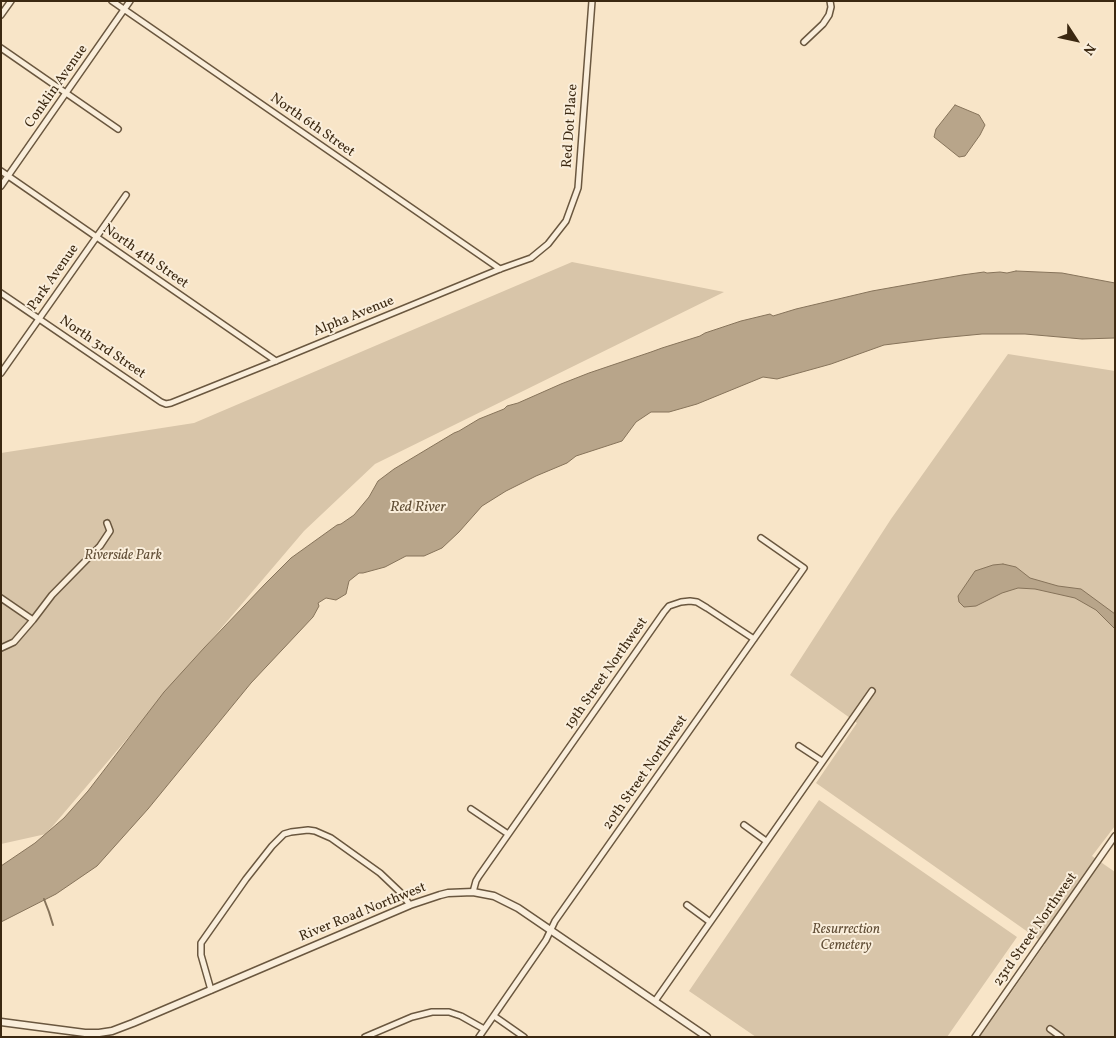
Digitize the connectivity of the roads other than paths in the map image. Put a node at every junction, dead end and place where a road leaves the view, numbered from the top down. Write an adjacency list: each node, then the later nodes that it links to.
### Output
1 (11, 1): 7 (street)
2 (112, 1): 6 (street, North 6th Street)
3 (130, 1): 6 (street, Conklin Avenue)
4 (592, 1): 17 (street, Red Dot Place)
5 (830, 1): 8 (street)
6 (124, 10): 10 (street, Conklin Avenue); 18 (street, North 6th Street)
7 (1, 15)
8 (804, 42)
9 (1, 48): 10 (street)
10 (66, 93): 11 (street); 13 (street, Conklin Avenue)
11 (118, 129)
12 (1, 171): 13 (street, North 4th Street)
13 (8, 176): 14 (street, Conklin Avenue); 16 (street, North 4th Street)
14 (1, 186)
15 (126, 195): 16 (street, Park Avenue)
16 (96, 237): 20 (street, Park Avenue); 21 (street, North 4th Street)
17 (548, 244): 18 (street, Alpha Avenue)
18 (500, 269): 21 (street, Alpha Avenue)
19 (1, 293): 20 (street, North 3rd Street)
20 (40, 319): 22 (street, Park Avenue); 23 (street, North 3rd Street)
21 (276, 361): 23 (street, Alpha Avenue)
22 (1, 373)
23 (166, 404)
24 (107, 523): 27 (street)
25 (761, 538): 28 (street, 20th Street Northwest)
26 (1, 598): 27 (street)
27 (32, 620): 29 (street)
28 (754, 640): 35 (street, 19th Street Northwest); 42 (street, 20th Street Northwest)
29 (1, 648)
30 (872, 691): 32 (street)
31 (800, 746): 32 (street)
32 (822, 762): 37 (street)
33 (471, 809): 35 (street)
34 (744, 825): 37 (street)
35 (508, 834): 38 (street, 19th Street Northwest)
36 (1115, 836): 54 (street, 23rd Street Northwest)
37 (766, 841): 41 (street)
38 (473, 892): 39 (street, River Road Northwest); 42 (street, River Road Northwest)
39 (410, 905): 43 (street, River Road Northwest); 43 (street)
40 (687, 905): 41 (street)
41 (710, 922): 44 (street)
42 (551, 931): 44 (street, River Road Northwest); 45 (street, 20th Street Northwest)
43 (211, 990): 49 (street, River Road Northwest)
44 (655, 1001): 53 (street, River Road Northwest)
45 (494, 1016): 47 (street, 20th Street Northwest); 52 (street)
46 (1, 1022): 49 (street, River Road Northwest)
47 (484, 1029): 50 (street); 51 (street, 20th Street Northwest)
48 (1050, 1029): 55 (street)
49 (99, 1035)
50 (365, 1037)
51 (479, 1037)
52 (524, 1037)
53 (707, 1037)
54 (975, 1037)
55 (1061, 1037)

